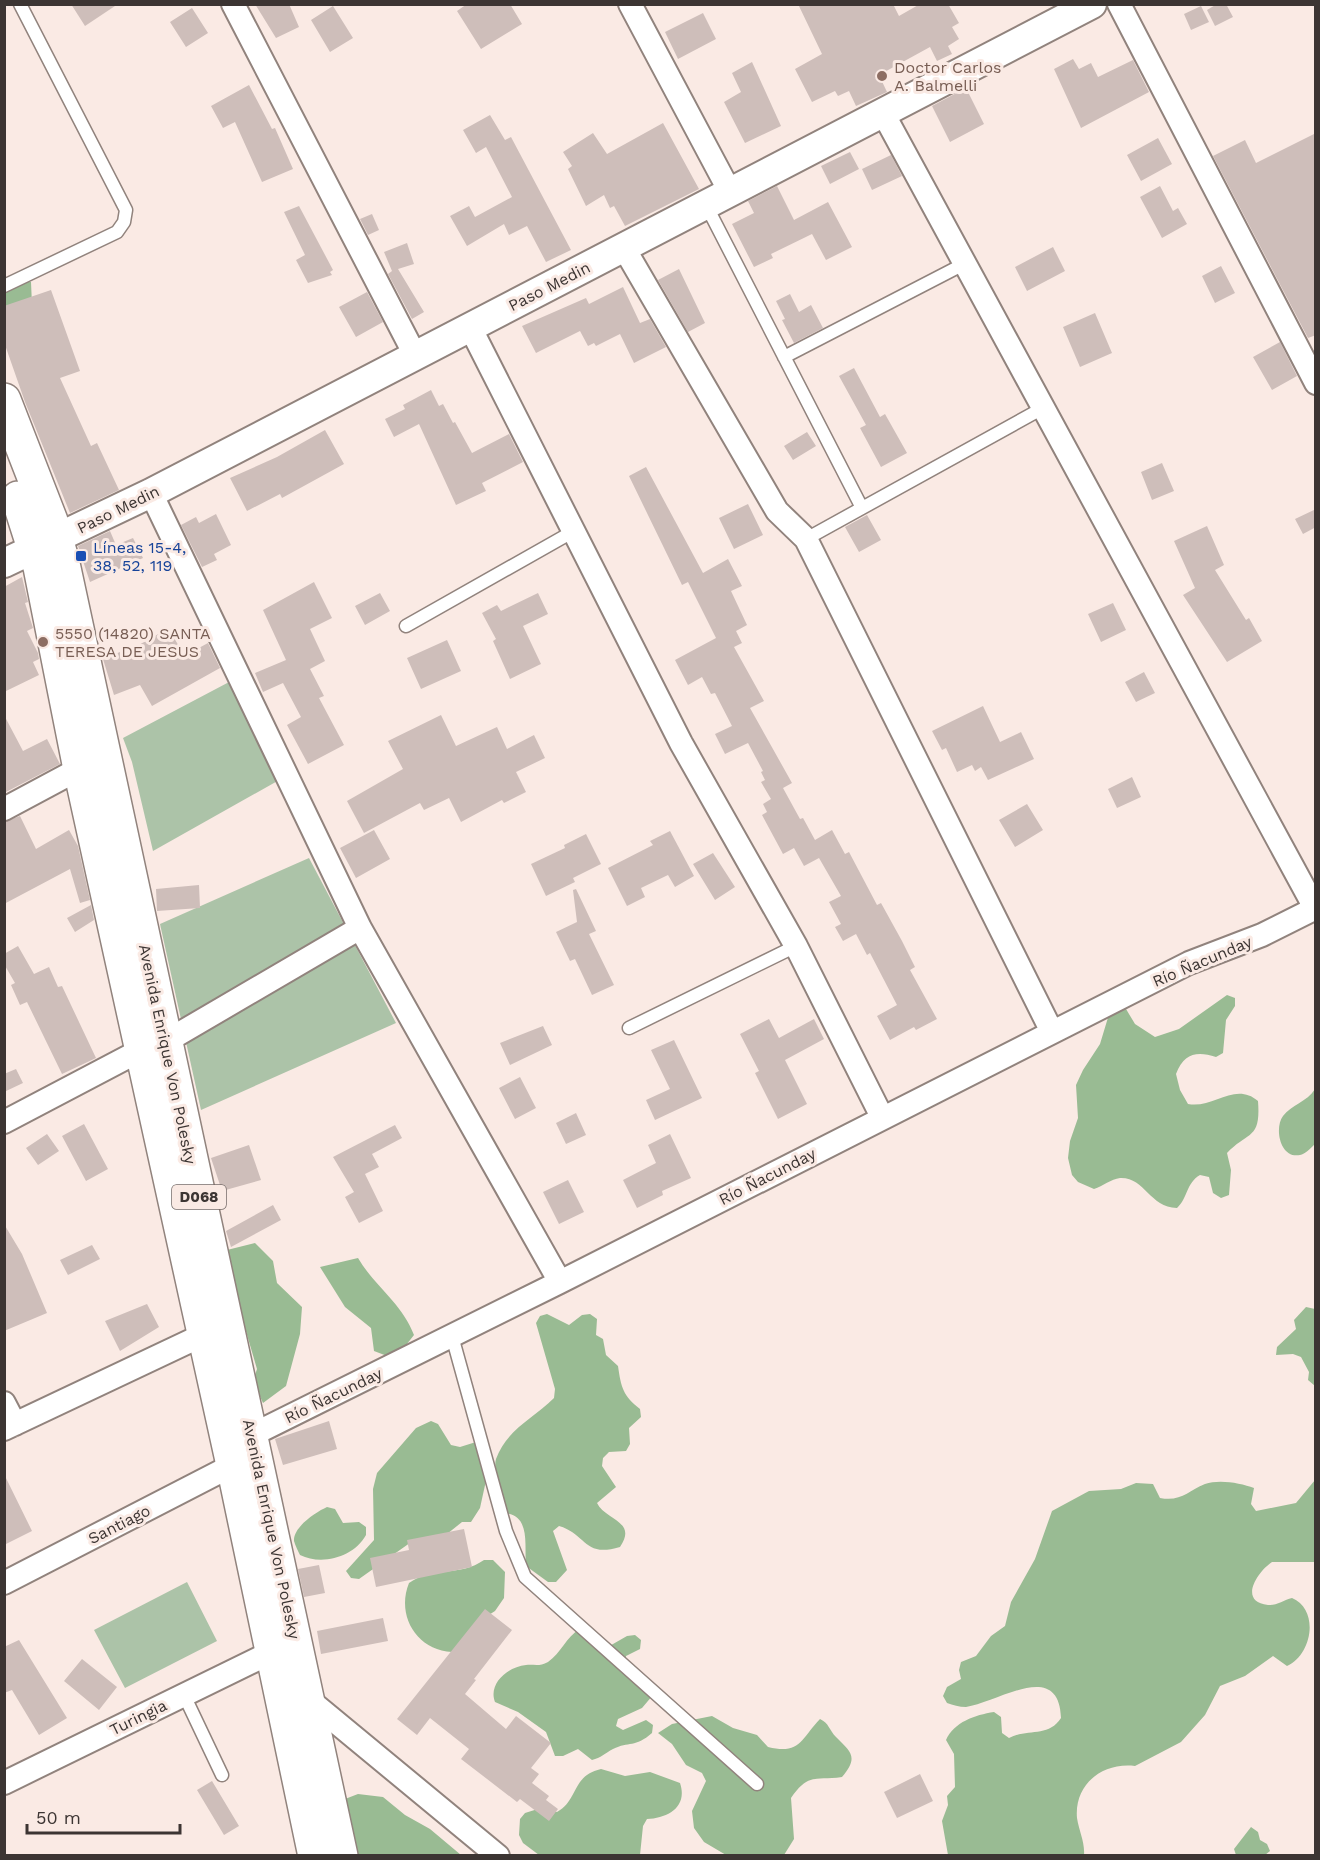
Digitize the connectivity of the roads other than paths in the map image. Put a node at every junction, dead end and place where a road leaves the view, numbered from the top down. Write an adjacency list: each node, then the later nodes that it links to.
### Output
1 (20, 4): 10 (lane)
2 (233, 4): 12 (street)
3 (630, 4): 7 (street)
4 (1092, 4): 6 (street, Paso Medin)
5 (1119, 4): 14 (street)
6 (883, 113): 7 (street, Paso Medin); 9 (street)
7 (718, 199): 8 (street, Paso Medin); 13 (lane)
8 (624, 248): 11 (street, Paso Medin); 21 (street)
9 (964, 264): 13 (lane); 16 (street)
10 (4, 286)
11 (470, 327): 12 (street, Paso Medin); 20 (street)
12 (416, 357): 18 (street, Paso Medin)
13 (784, 357): 19 (lane)
14 (1316, 383)
15 (4, 400): 22 (main road, Avenida Enrique Von Polesky / D068)
16 (1043, 408): 19 (lane); 27 (street)
17 (4, 463): 22 (main road, Avenida Enrique Von Polesky / D068)
18 (151, 493): 22 (street, Paso Medin); 28 (street)
19 (862, 508): 21 (lane)
20 (574, 531): 24 (lane); 29 (street)
21 (806, 539): 31 (street)
22 (46, 543): 23 (street, Paso Medin); 25 (main road, Avenida Enrique Von Polesky / D068)
23 (4, 563)
24 (406, 626)
25 (91, 762): 26 (street); 32 (main road, Avenida Enrique Von Polesky / D068)
26 (4, 810)
27 (1315, 908): 31 (street, Río Ñacunday)
28 (360, 928): 32 (street); 35 (street)
29 (796, 946): 30 (lane); 33 (street)
30 (629, 1028)
31 (1052, 1032): 33 (street, Río Ñacunday)
32 (153, 1046): 34 (street); 36 (main road, Avenida Enrique Von Polesky / D068); 40 (main road, Avenida Enrique Von Polesky / D068)
33 (882, 1117): 35 (street, Río Ñacunday)
34 (4, 1122)
35 (560, 1282): 37 (street, Río Ñacunday)
36 (205, 1334): 39 (street); 41 (main road, Avenida Enrique Von Polesky / D068)
37 (452, 1336): 40 (street, Río Ñacunday); 48 (lane)
38 (4, 1403): 39 (street)
39 (10, 1427)
40 (252, 1435): 41 (street); 45 (main road, Avenida Enrique Von Polesky / D068)
41 (233, 1465): 42 (street, Santiago); 43 (main road, Avenida Enrique Von Polesky / D068)
42 (4, 1583)
43 (272, 1652): 44 (street, Turingia); 49 (main road, Avenida Enrique Von Polesky / D068)
44 (184, 1695): 46 (lane); 47 (street, Turingia)
45 (308, 1700): 49 (main road, Avenida Enrique Von Polesky / D068); 50 (street)
46 (222, 1774)
47 (4, 1783)
48 (757, 1784)
49 (320, 1849)
50 (498, 1856)

